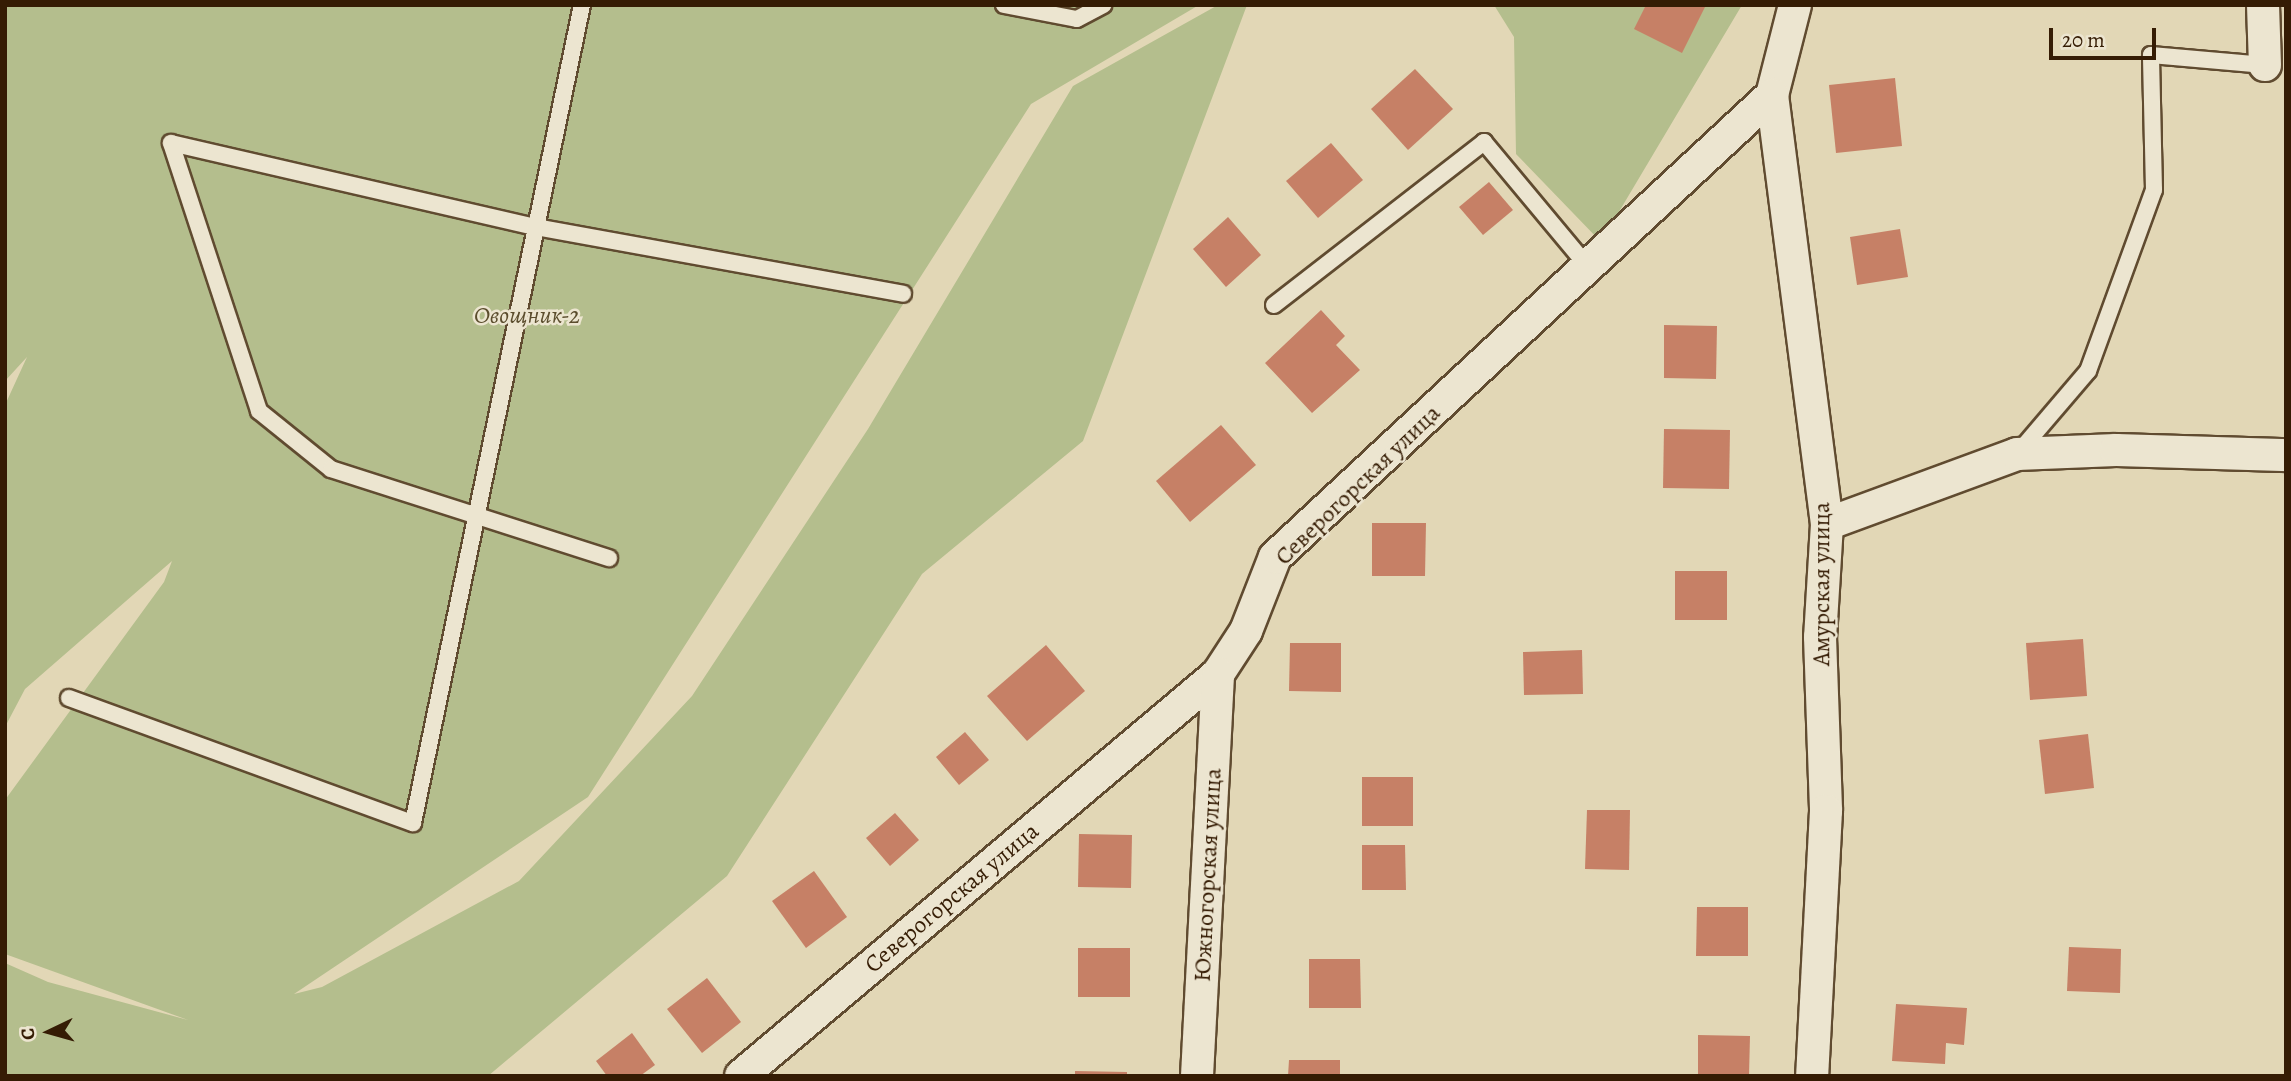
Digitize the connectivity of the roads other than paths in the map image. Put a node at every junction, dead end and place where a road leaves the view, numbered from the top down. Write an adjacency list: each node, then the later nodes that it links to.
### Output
1 (582, 5): 8 (lane)
2 (1004, 5): 3 (lane)
3 (1103, 5)
4 (1795, 5): 7 (street)
5 (2263, 5): 6 (street)
6 (2265, 65): 12 (lane)
7 (1772, 95): 9 (street, Северогорская улица); 15 (street, Амурская улица)
8 (536, 226): 10 (lane); 14 (lane); 14 (lane)
9 (1589, 268): 11 (lane); 17 (street, Северогорская улица)
10 (903, 294)
11 (1275, 304)
12 (2017, 454): 13 (street); 15 (street)
13 (2286, 455)
14 (477, 514): 16 (lane); 18 (lane)
15 (1827, 524): 21 (street, Амурская улица)
16 (609, 558)
17 (1219, 674): 19 (street, Северогорская улица); 20 (street, Южногорская улица)
18 (69, 698)
19 (741, 1076)
20 (1197, 1076)
21 (1812, 1076)

